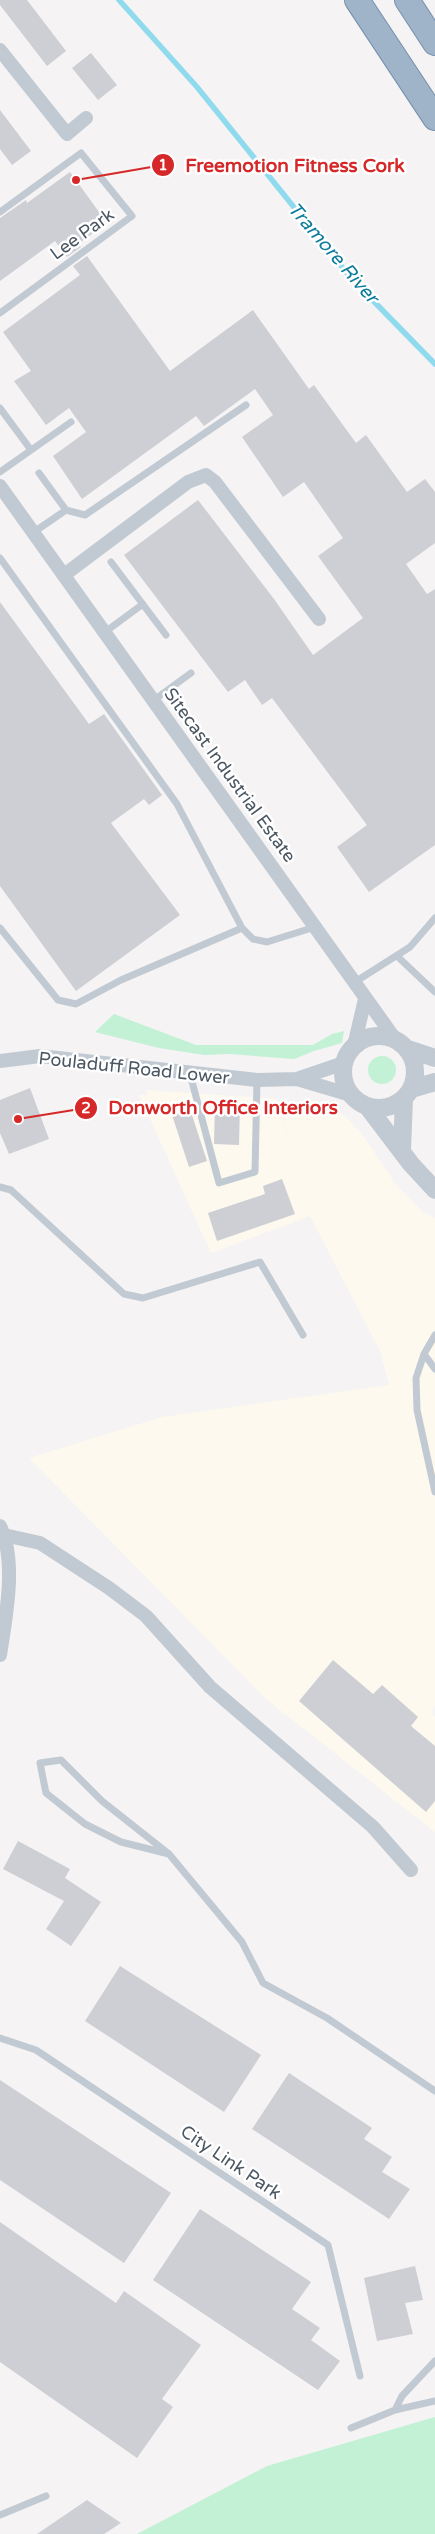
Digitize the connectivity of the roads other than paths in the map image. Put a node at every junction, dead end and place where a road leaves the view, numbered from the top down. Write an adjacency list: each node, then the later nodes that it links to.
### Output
1 (357, 0): 8 (highway)
2 (407, 0): 3 (highway)
3 (421, 20): 4 (highway); 5 (highway)
4 (435, 38)
5 (435, 43)
6 (0, 50): 7 (street)
7 (86, 118)
8 (435, 118)
9 (0, 212): 10 (lane, Lee Park)
10 (0, 313)
11 (246, 405): 18 (lane)
12 (0, 408): 14 (lane)
13 (71, 422): 14 (lane)
14 (31, 450): 15 (lane)
15 (0, 472)
16 (39, 473): 18 (lane)
17 (0, 486): 19 (street, Sitecast Industrial Estate)
18 (66, 510): 19 (lane)
19 (34, 532): 22 (street, Sitecast Industrial Estate)
20 (0, 558): 32 (lane)
21 (111, 562): 23 (lane)
22 (64, 575): 24 (street); 25 (street, Sitecast Industrial Estate)
23 (143, 604): 25 (lane); 26 (lane)
24 (319, 619)
25 (105, 632): 28 (street, Sitecast Industrial Estate)
26 (166, 635)
27 (191, 672): 28 (lane)
28 (154, 700): 30 (street, Sitecast Industrial Estate)
29 (435, 918): 33 (lane)
30 (315, 926): 32 (lane); 34 (street, Sitecast Industrial Estate)
31 (0, 928): 32 (lane)
32 (242, 928)
33 (397, 956): 34 (lane); 35 (lane)
34 (355, 982): 36 (street, Sitecast Industrial Estate)
35 (435, 992)
36 (365, 999): 37 (street, Sitecast Industrial Estate); 38 (street)
37 (401, 1044): 38 (street); 39 (street); 46 (street)
38 (354, 1046): 41 (street)
39 (435, 1058)
40 (0, 1061): 42 (street, Pouladuff Road Lower)
41 (344, 1063): 43 (street, Pouladuff Road Lower); 47 (street)
42 (190, 1074): 44 (street, Pouladuff Road Lower); 44 (lane)
43 (297, 1079): 44 (street, Pouladuff Road Lower); 47 (street, Pouladuff Road Lower)
44 (257, 1080)
45 (435, 1082): 46 (street)
46 (408, 1094): 48 (street); 49 (street)
47 (351, 1095): 48 (street, Pouladuff Road Lower)
48 (367, 1106): 49 (street, Pouladuff Road Lower)
49 (402, 1150): 51 (street, Pouladuff Road Lower)
50 (0, 1187): 52 (lane)
51 (435, 1190)
52 (303, 1335)
53 (435, 1335): 54 (lane)
54 (424, 1354): 55 (lane); 56 (lane)
55 (435, 1369)
56 (435, 1492)
57 (2, 1530): 58 (street); 60 (street)
58 (0, 1654)
59 (169, 1854): 59 (lane); 62 (lane)
60 (410, 1870)
61 (0, 2038): 64 (lane, City Link Park)
62 (435, 2092)
63 (435, 2361): 66 (lane)
64 (360, 2376)
65 (435, 2402): 66 (lane)
66 (395, 2410): 67 (lane)
67 (350, 2428)
68 (46, 2496): 69 (lane)
69 (0, 2515)

